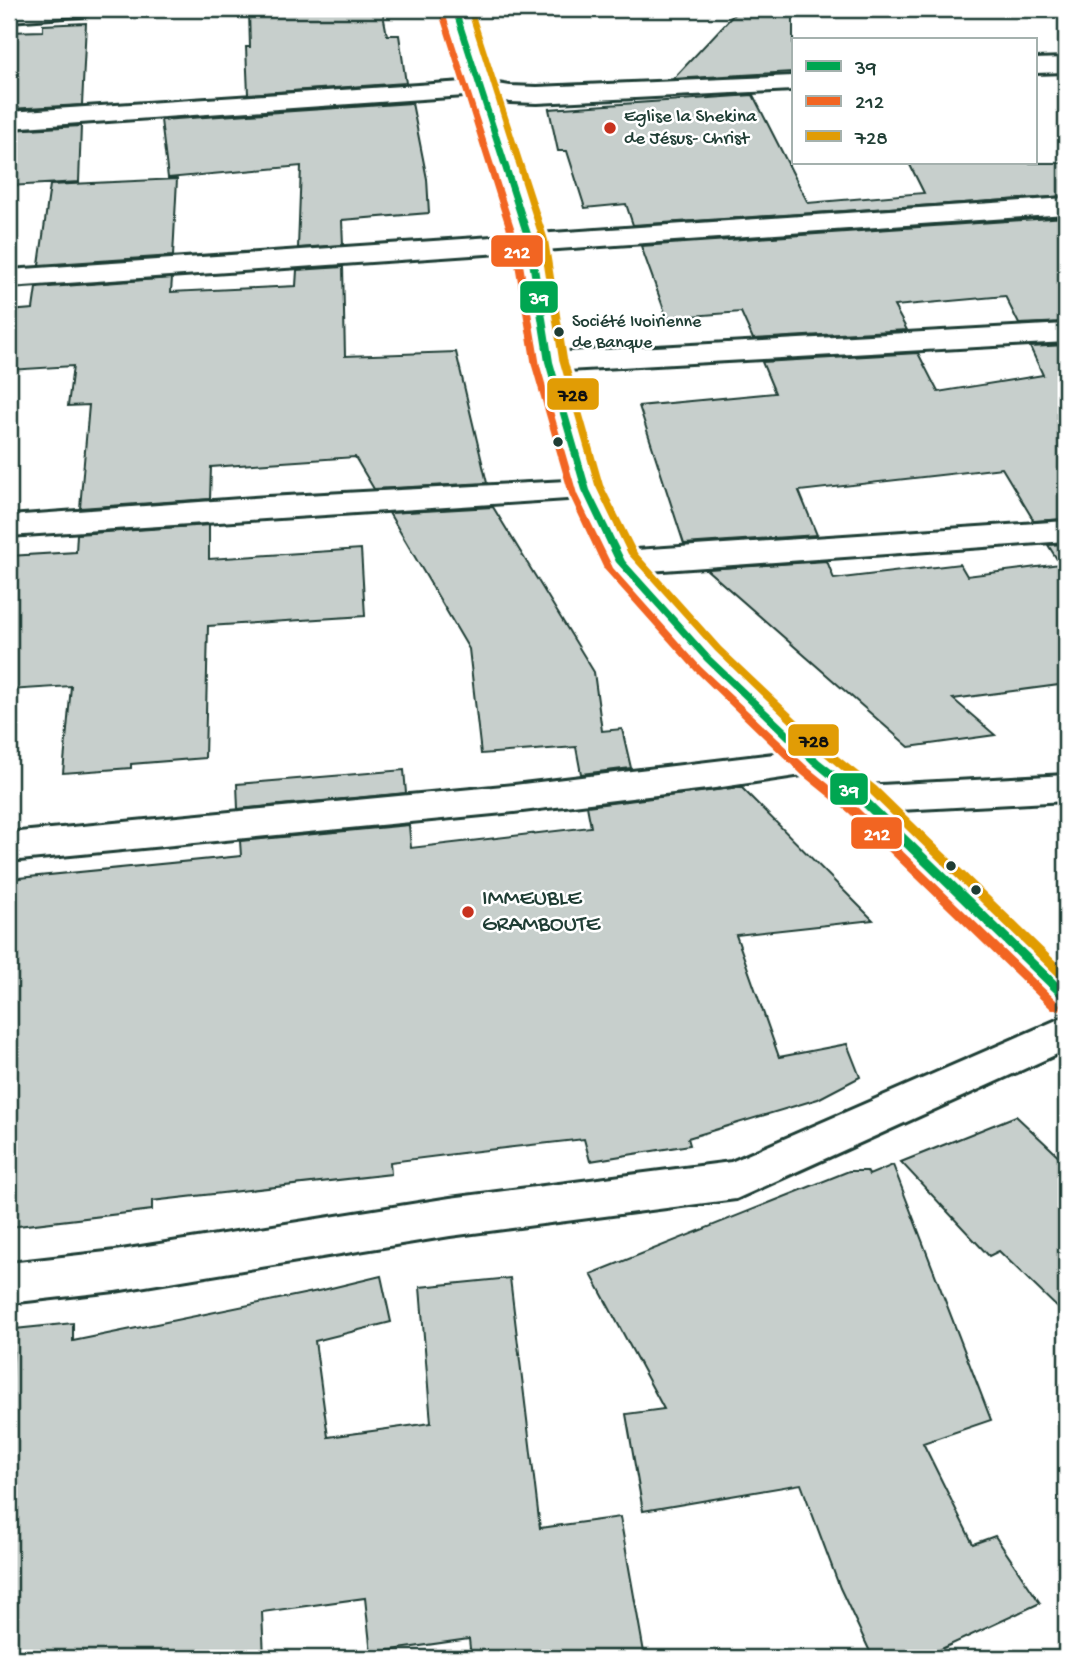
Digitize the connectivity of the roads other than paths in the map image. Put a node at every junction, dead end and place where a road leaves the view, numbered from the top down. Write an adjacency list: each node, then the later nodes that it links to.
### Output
1 (80, 9): 3 (street)
2 (455, 9): 7 (street)
3 (9, 14)
4 (1066, 65): 5 (street)
5 (1036, 66)
6 (792, 83): 7 (street)
7 (480, 88): 8 (street); 10 (street)
8 (9, 120)
9 (1066, 206): 10 (street)
10 (530, 243): 11 (street); 13 (street)
11 (9, 279)
12 (1066, 333): 13 (street)
13 (549, 362): 14 (street)
14 (586, 490): 15 (street); 17 (street)
15 (9, 526)
16 (1066, 531): 17 (street)
17 (621, 562): 18 (street)
18 (816, 762): 20 (street); 21 (street)
19 (1066, 788): 20 (street)
20 (862, 799): 22 (street)
21 (9, 847)
22 (1066, 997)
23 (1066, 1032): 24 (street)
24 (9, 1283)

